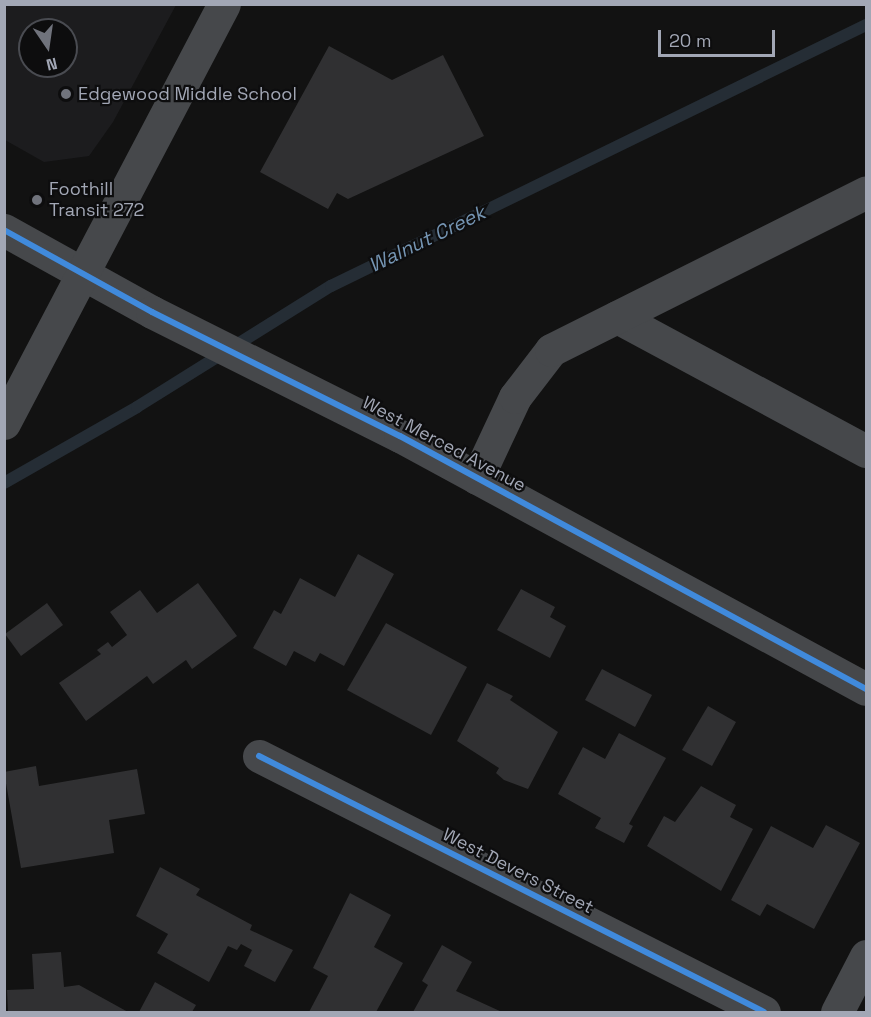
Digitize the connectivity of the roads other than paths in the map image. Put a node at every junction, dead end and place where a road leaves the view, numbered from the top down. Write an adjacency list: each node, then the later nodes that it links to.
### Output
1 (224, 4): 4 (street)
2 (867, 192): 5 (street)
3 (4, 230): 4 (street, West Merced Avenue)
4 (81, 271): 6 (street); 8 (street, West Merced Avenue)
5 (617, 317): 7 (street); 8 (street)
6 (4, 423)
7 (867, 452)
8 (477, 478): 9 (street, West Merced Avenue)
9 (867, 689)
10 (259, 756): 12 (street, West Devers Street)
11 (867, 956): 13 (street)
12 (764, 1012)
13 (837, 1012)

